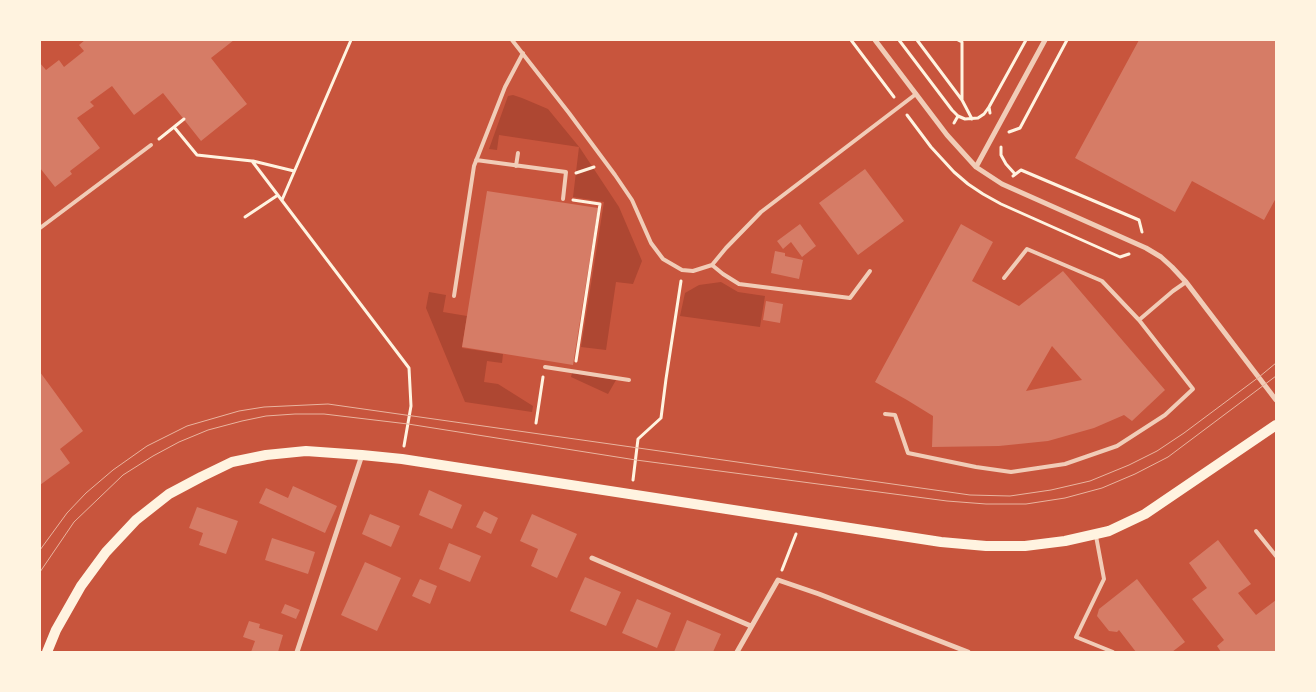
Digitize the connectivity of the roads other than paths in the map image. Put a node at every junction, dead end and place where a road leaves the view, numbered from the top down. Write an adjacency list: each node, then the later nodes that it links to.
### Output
1 (512, 40): 4 (lane)
2 (875, 40): 5 (street)
3 (1045, 40): 10 (street)
4 (523, 53): 8 (lane); 13 (lane)
5 (916, 94): 10 (street); 13 (lane)
6 (151, 144): 12 (lane)
7 (518, 153): 9 (lane)
8 (476, 160): 9 (lane); 17 (lane)
9 (516, 166): 11 (lane)
10 (976, 167): 16 (street)
11 (563, 199)
12 (40, 228)
13 (712, 265): 14 (lane)
14 (870, 272)
15 (1004, 278): 18 (lane)
16 (1186, 282): 18 (lane); 21 (street)
17 (454, 296)
18 (1139, 320): 22 (lane)
19 (545, 367): 20 (lane)
20 (628, 380)
21 (1276, 400)
22 (885, 414)
23 (1276, 425): 26 (main road)
24 (362, 455): 26 (main road); 30 (main road); 31 (street)
25 (1256, 531): 27 (lane)
26 (1096, 534): 34 (lane)
27 (1276, 556)
28 (592, 558): 29 (street)
29 (751, 626): 32 (street); 33 (street)
30 (47, 652)
31 (296, 652)
32 (737, 652)
33 (968, 652)
34 (1113, 652)

